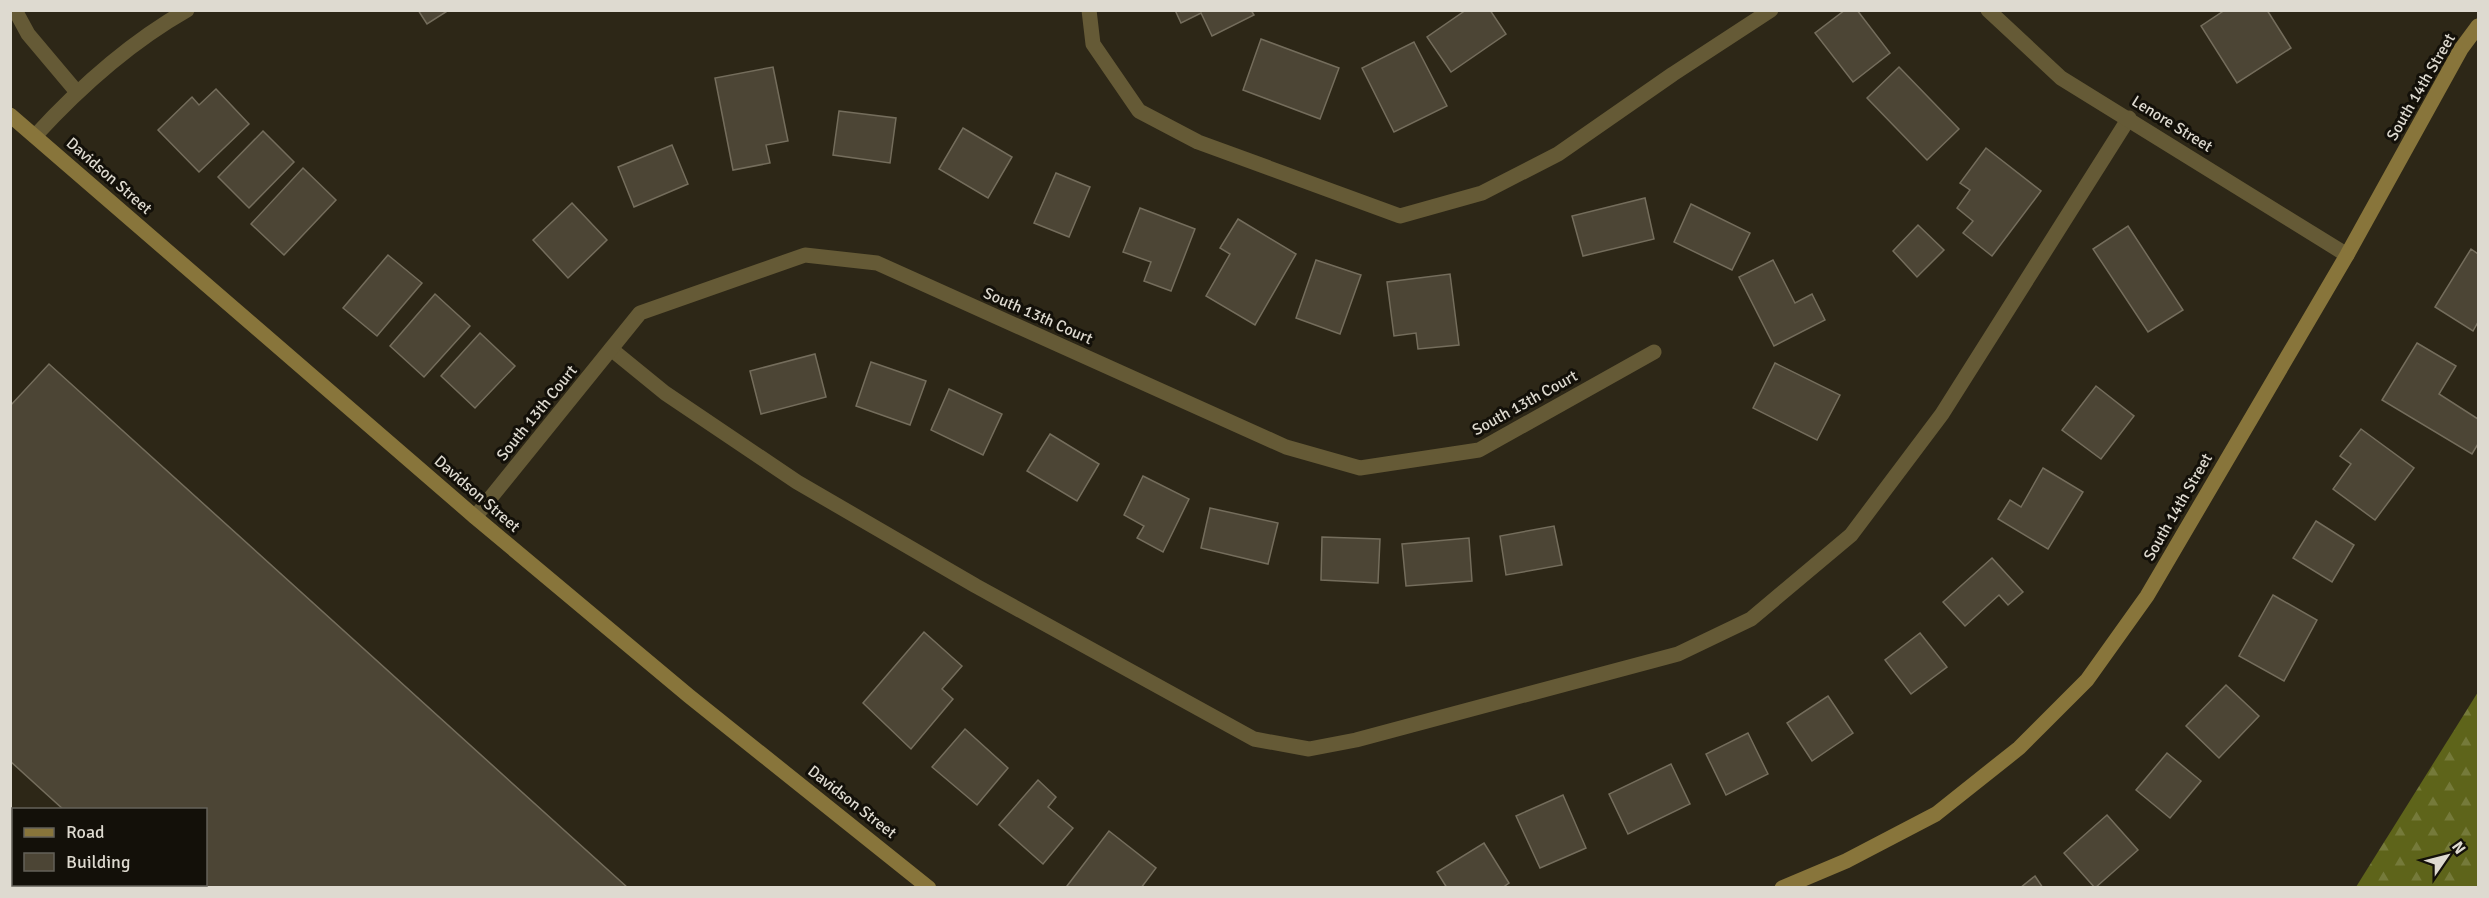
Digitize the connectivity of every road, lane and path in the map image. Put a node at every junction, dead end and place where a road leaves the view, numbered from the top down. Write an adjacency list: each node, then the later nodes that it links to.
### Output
1 (15, 10): 7 (street)
2 (187, 10): 7 (street)
3 (1089, 10): 4 (street)
4 (1771, 10)
5 (1988, 10): 9 (street, Lenore Street)
6 (2478, 26): 11 (street, South 14th Street)
7 (76, 91): 10 (street)
8 (10, 115): 10 (street, Davidson Street)
9 (2129, 118): 11 (street, Lenore Street); 12 (street)
10 (35, 136): 14 (street, Davidson Street)
11 (2347, 255): 16 (street, South 14th Street)
12 (611, 349): 13 (street, South 13th Court); 14 (street, South 13th Court)
13 (1654, 352)
14 (475, 517): 15 (street, Davidson Street)
15 (929, 888)
16 (1782, 888)

